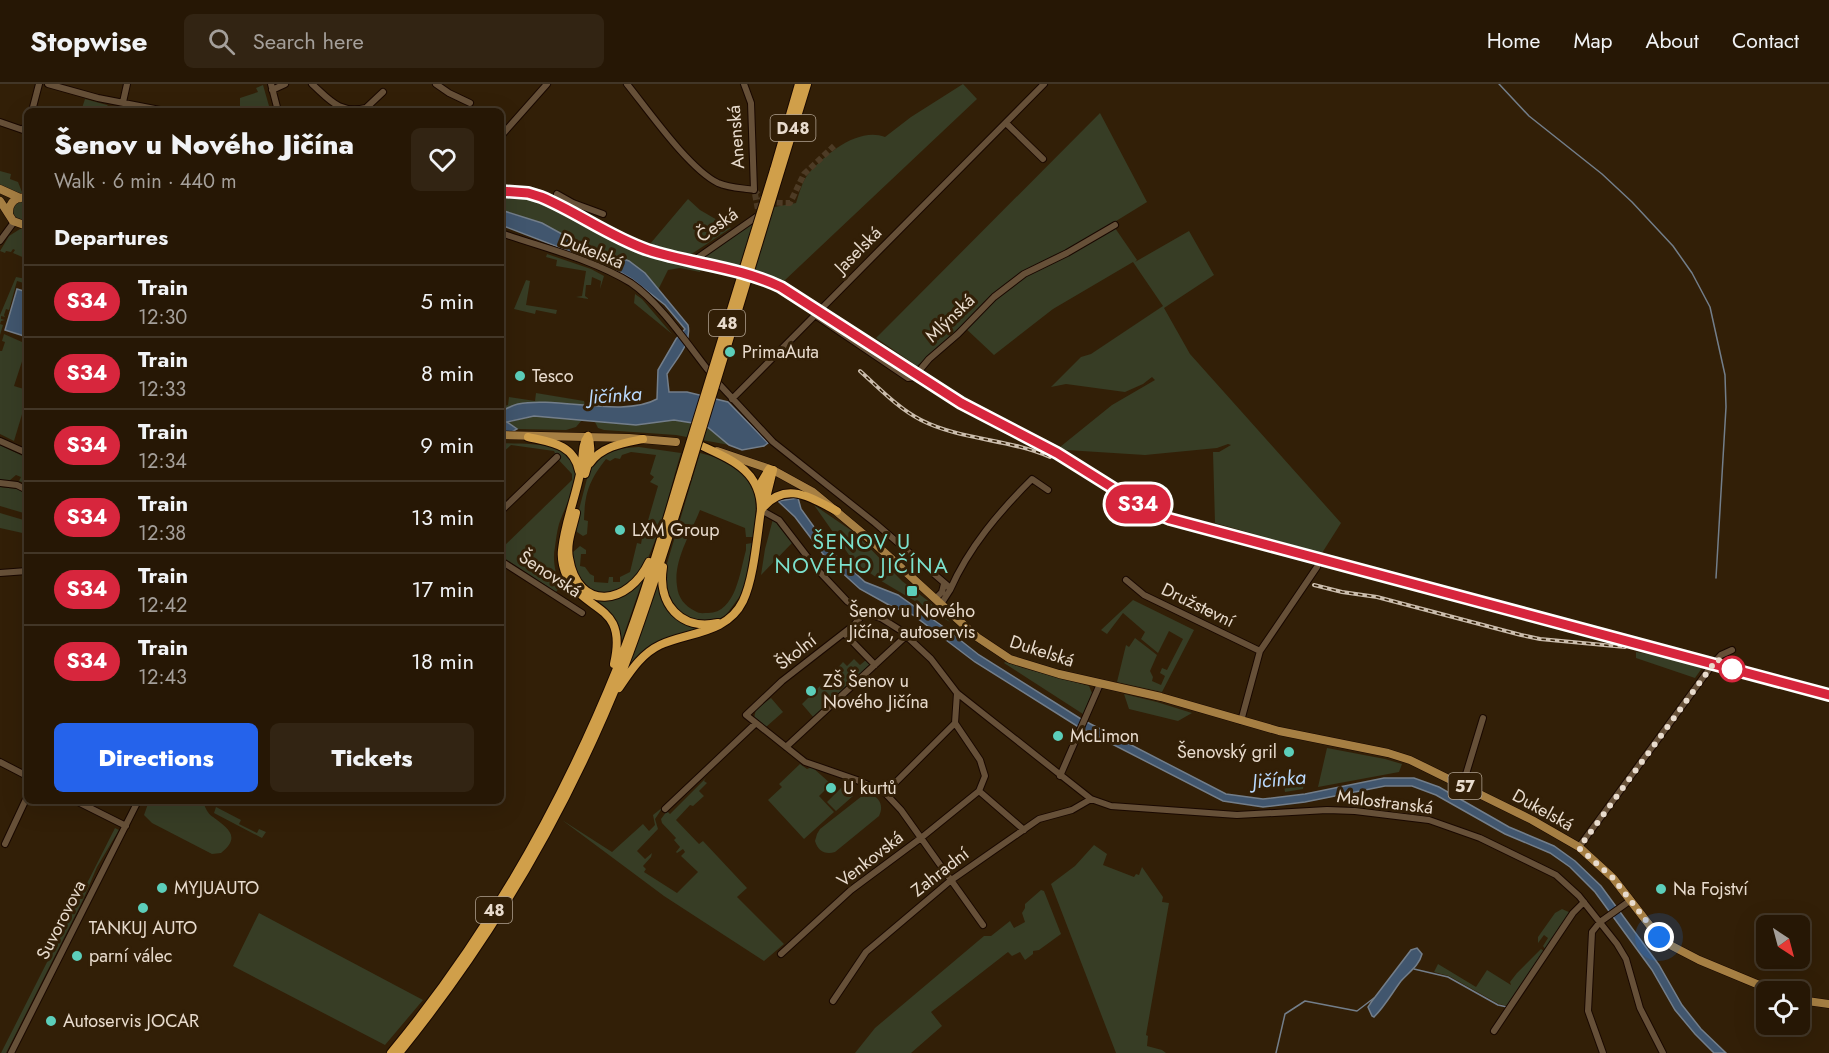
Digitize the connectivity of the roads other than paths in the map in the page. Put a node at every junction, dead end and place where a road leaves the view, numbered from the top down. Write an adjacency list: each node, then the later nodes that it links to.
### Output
1 (39, 84): 17 (street)
2 (48, 84): 15 (street)
3 (128, 84): 15 (street)
4 (285, 84): 13 (street)
5 (312, 84): 21 (street)
6 (436, 84): 16 (street)
7 (547, 84): 26 (street)
8 (627, 84): 9 (street, Anenská)
9 (744, 84)
10 (799, 84): 28 (highway, D48)
11 (807, 84): 28 (highway, D48)
12 (1044, 84): 24 (street, Jaselská)
13 (271, 87): 20 (street)
14 (383, 93): 22 (street)
15 (123, 102): 18 (street); 19 (street)
16 (470, 103)
17 (33, 108)
18 (120, 108)
19 (151, 108)
20 (277, 108)
21 (341, 108)
22 (366, 108)
23 (0, 122): 25 (street)
24 (1006, 123): 27 (street); 42 (street, Jaselská)
25 (24, 127)
26 (504, 133)
27 (1043, 159)
28 (777, 171): 63 (highway, 48, bridge)
29 (0, 189): 31 (main road)
30 (557, 194): 34 (street)
31 (24, 198): 33 (main road)
32 (0, 201): 33 (main road)
33 (9, 213): 36 (main road)
34 (603, 213)
35 (759, 215): 41 (street, Česká)
36 (14, 222): 37 (main road); 40 (street)
37 (24, 224)
38 (1115, 225): 42 (street, Mlýnská)
39 (504, 234): 43 (street, Dukelská)
40 (0, 241)
41 (693, 261)
42 (815, 315): 45 (street, Jaselská)
43 (708, 370)
44 (720, 385): 45 (street)
45 (732, 399): 69 (street)
46 (504, 435): 48 (main road)
47 (588, 436): 48 (main road); 49 (main road); 56 (highway)
48 (528, 437): 56 (highway)
49 (643, 439): 51 (main road); 56 (highway)
50 (0, 441): 53 (street)
51 (676, 442)
52 (702, 446): 55 (main road, 57); 60 (highway)
53 (24, 452)
54 (556, 458): 61 (street)
55 (771, 470): 60 (highway); 62 (main road, 57)
56 (582, 478): 63 (highway); 82 (highway)
57 (0, 483): 58 (street)
58 (24, 489)
59 (1048, 490): 70 (street)
60 (762, 505): 62 (highway); 73 (street, Malostranská); 74 (highway)
61 (504, 508)
62 (837, 511): 71 (main road, 57)
63 (665, 536): 74 (highway); 82 (highway, 48)
64 (504, 563): 72 (street, Šenovská)
65 (1317, 567): 78 (street)
66 (24, 571): 67 (street)
67 (0, 573)
68 (1126, 580): 78 (street, Družstevní)
69 (944, 584): 70 (street); 71 (street)
70 (951, 587): 71 (street)
71 (938, 602): 80 (main road, Dukelská / 57)
72 (582, 613)
73 (864, 613): 75 (street, Školní); 76 (street, Malostranská)
74 (724, 621): 82 (highway)
75 (844, 633): 79 (street); 85 (street, Školní)
76 (906, 636): 79 (street); 81 (street, Malostranská)
77 (1732, 650): 103 (street)
78 (1260, 651): 84 (street)
79 (875, 665): 87 (street)
80 (1100, 684): 84 (main road, Dukelská / 57); 90 (street)
81 (957, 693): 86 (street); 90 (street, Malostranská)
82 (606, 702): 116 (highway, 48); 117 (highway, 48)
83 (1483, 718): 91 (street)
84 (1241, 720): 91 (main road, Dukelská / 57)
85 (756, 723): 87 (street); 98 (street)
86 (956, 723): 92 (street); 93 (street)
87 (786, 747): 93 (street)
88 (0, 762): 89 (street)
89 (24, 774)
90 (1060, 776): 94 (street, Malostranská)
91 (1462, 784): 103 (main road, Dukelská / 57)
92 (979, 791): 100 (street); 101 (street, Venkovská)
93 (885, 793): 101 (street)
94 (1091, 799): 100 (street, Zahradní); 106 (street, Malostranská)
95 (24, 803): 102 (street)
96 (82, 804): 99 (street)
97 (137, 804): 99 (street, Suvorovova)
98 (665, 809)
99 (126, 826): 115 (street, Suvorovova)
100 (1024, 830): 104 (street, Zahradní)
101 (921, 838): 104 (street); 109 (street, Venkovská)
102 (5, 844)
103 (1579, 848): 105 (main road, Dukelská / 57)
104 (950, 881): 108 (street); 111 (street, Zahradní)
105 (1630, 900): 107 (street); 110 (main road, Dukelská / 57)
106 (1584, 902): 107 (street, Malostranská); 114 (street)
107 (1600, 922): 118 (street); 119 (street, Malostranská)
108 (983, 925)
109 (782, 954)
110 (1756, 984)
111 (833, 1001)
112 (1810, 1001): 113 (main road)
113 (1829, 1004)
114 (1494, 1031)
115 (11, 1053)
116 (391, 1053)
117 (399, 1053)
118 (1603, 1053)
119 (1663, 1053)

